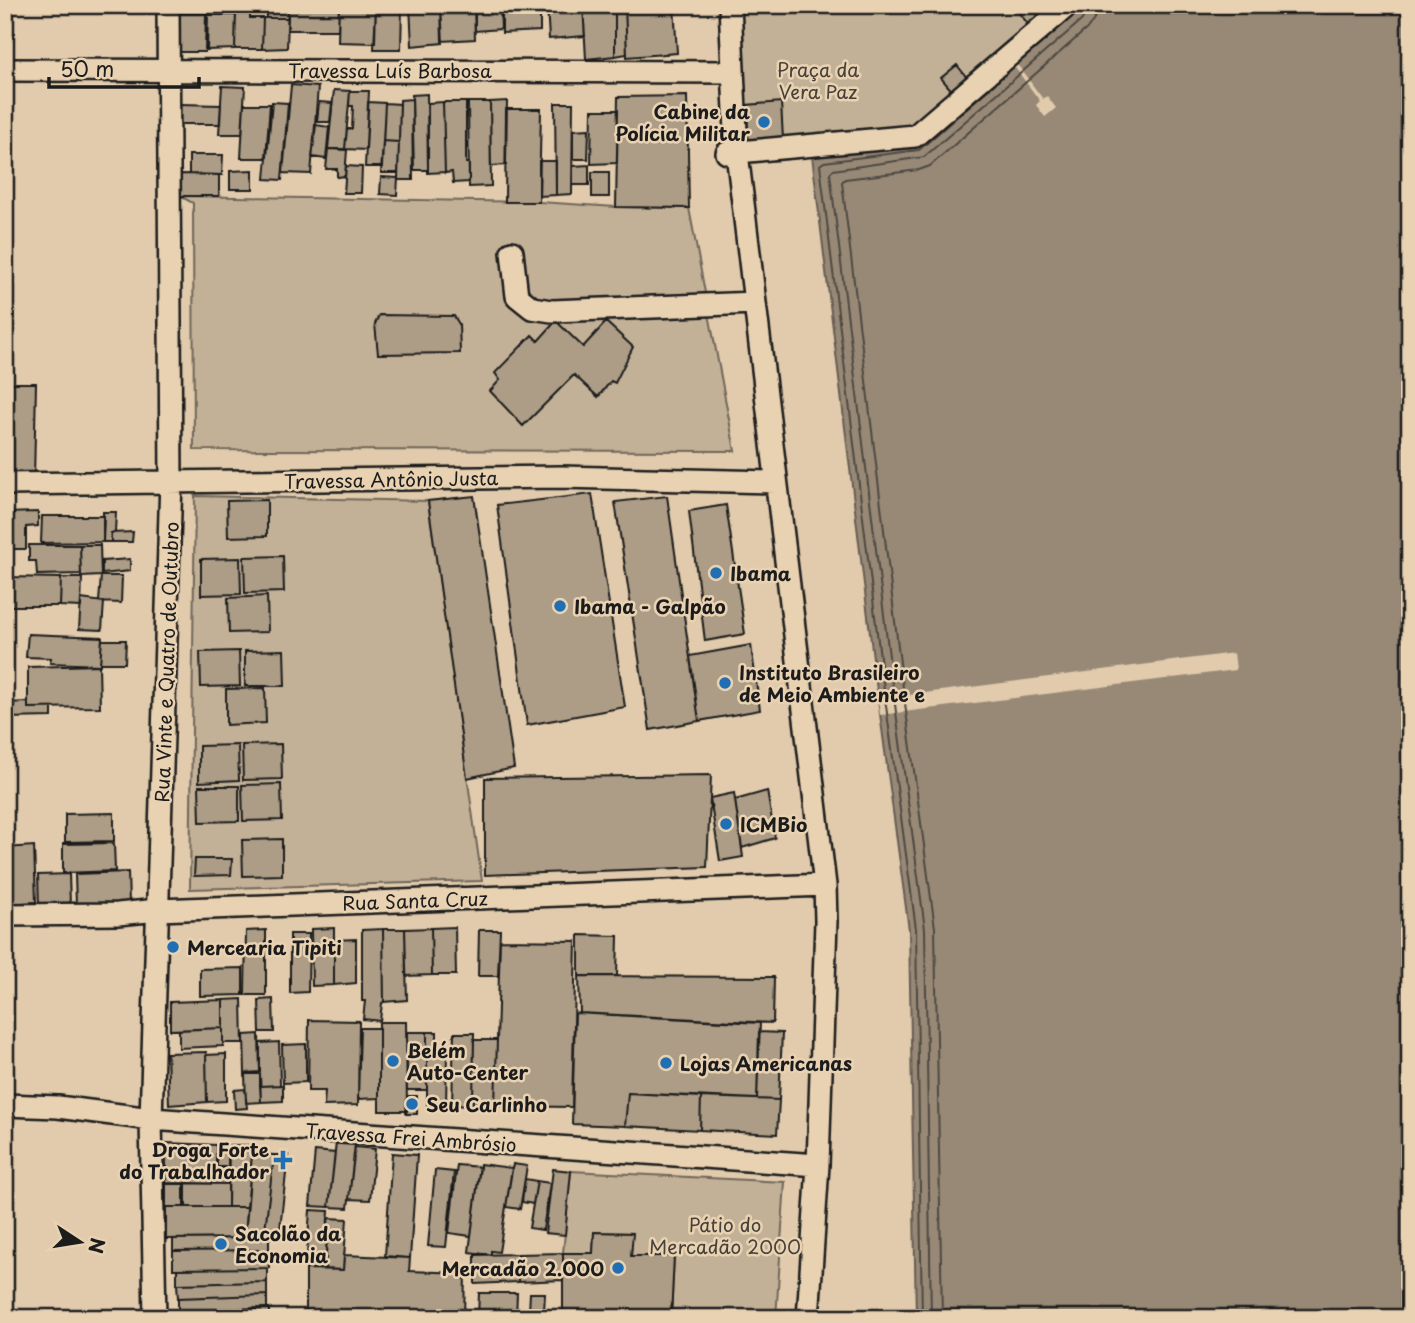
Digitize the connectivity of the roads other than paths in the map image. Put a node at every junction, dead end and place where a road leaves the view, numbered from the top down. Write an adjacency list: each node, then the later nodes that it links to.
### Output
1 (167, 5): 5 (street, Rua Vinte e Quatro de Outubro)
2 (730, 5): 6 (street)
3 (1068, 5): 7 (street)
4 (5, 70): 5 (street, Travessa Luís Barbosa)
5 (168, 71): 6 (street, Travessa Luís Barbosa); 10 (street, Rua Vinte e Quatro de Outubro)
6 (733, 72): 7 (street)
7 (732, 153): 9 (street)
8 (512, 252): 9 (street)
9 (755, 303): 11 (street)
10 (171, 480): 11 (street, Travessa Antônio Justa); 12 (street, Travessa Antônio Justa); 14 (street, Rua Vinte e Quatro de Outubro)
11 (776, 482): 13 (street)
12 (5, 484)
13 (825, 885): 14 (street, Rua Santa Cruz); 18 (street)
14 (158, 910): 15 (street, Rua Santa Cruz); 17 (street, Rua Vinte e Quatro de Outubro)
15 (5, 915)
16 (5, 1105): 17 (street, Travessa Frei Ambrósio)
17 (151, 1119): 18 (street, Travessa Frei Ambrósio); 19 (street, Rua Vinte e Quatro de Outubro)
18 (818, 1165): 20 (street)
19 (155, 1318)
20 (808, 1318)

